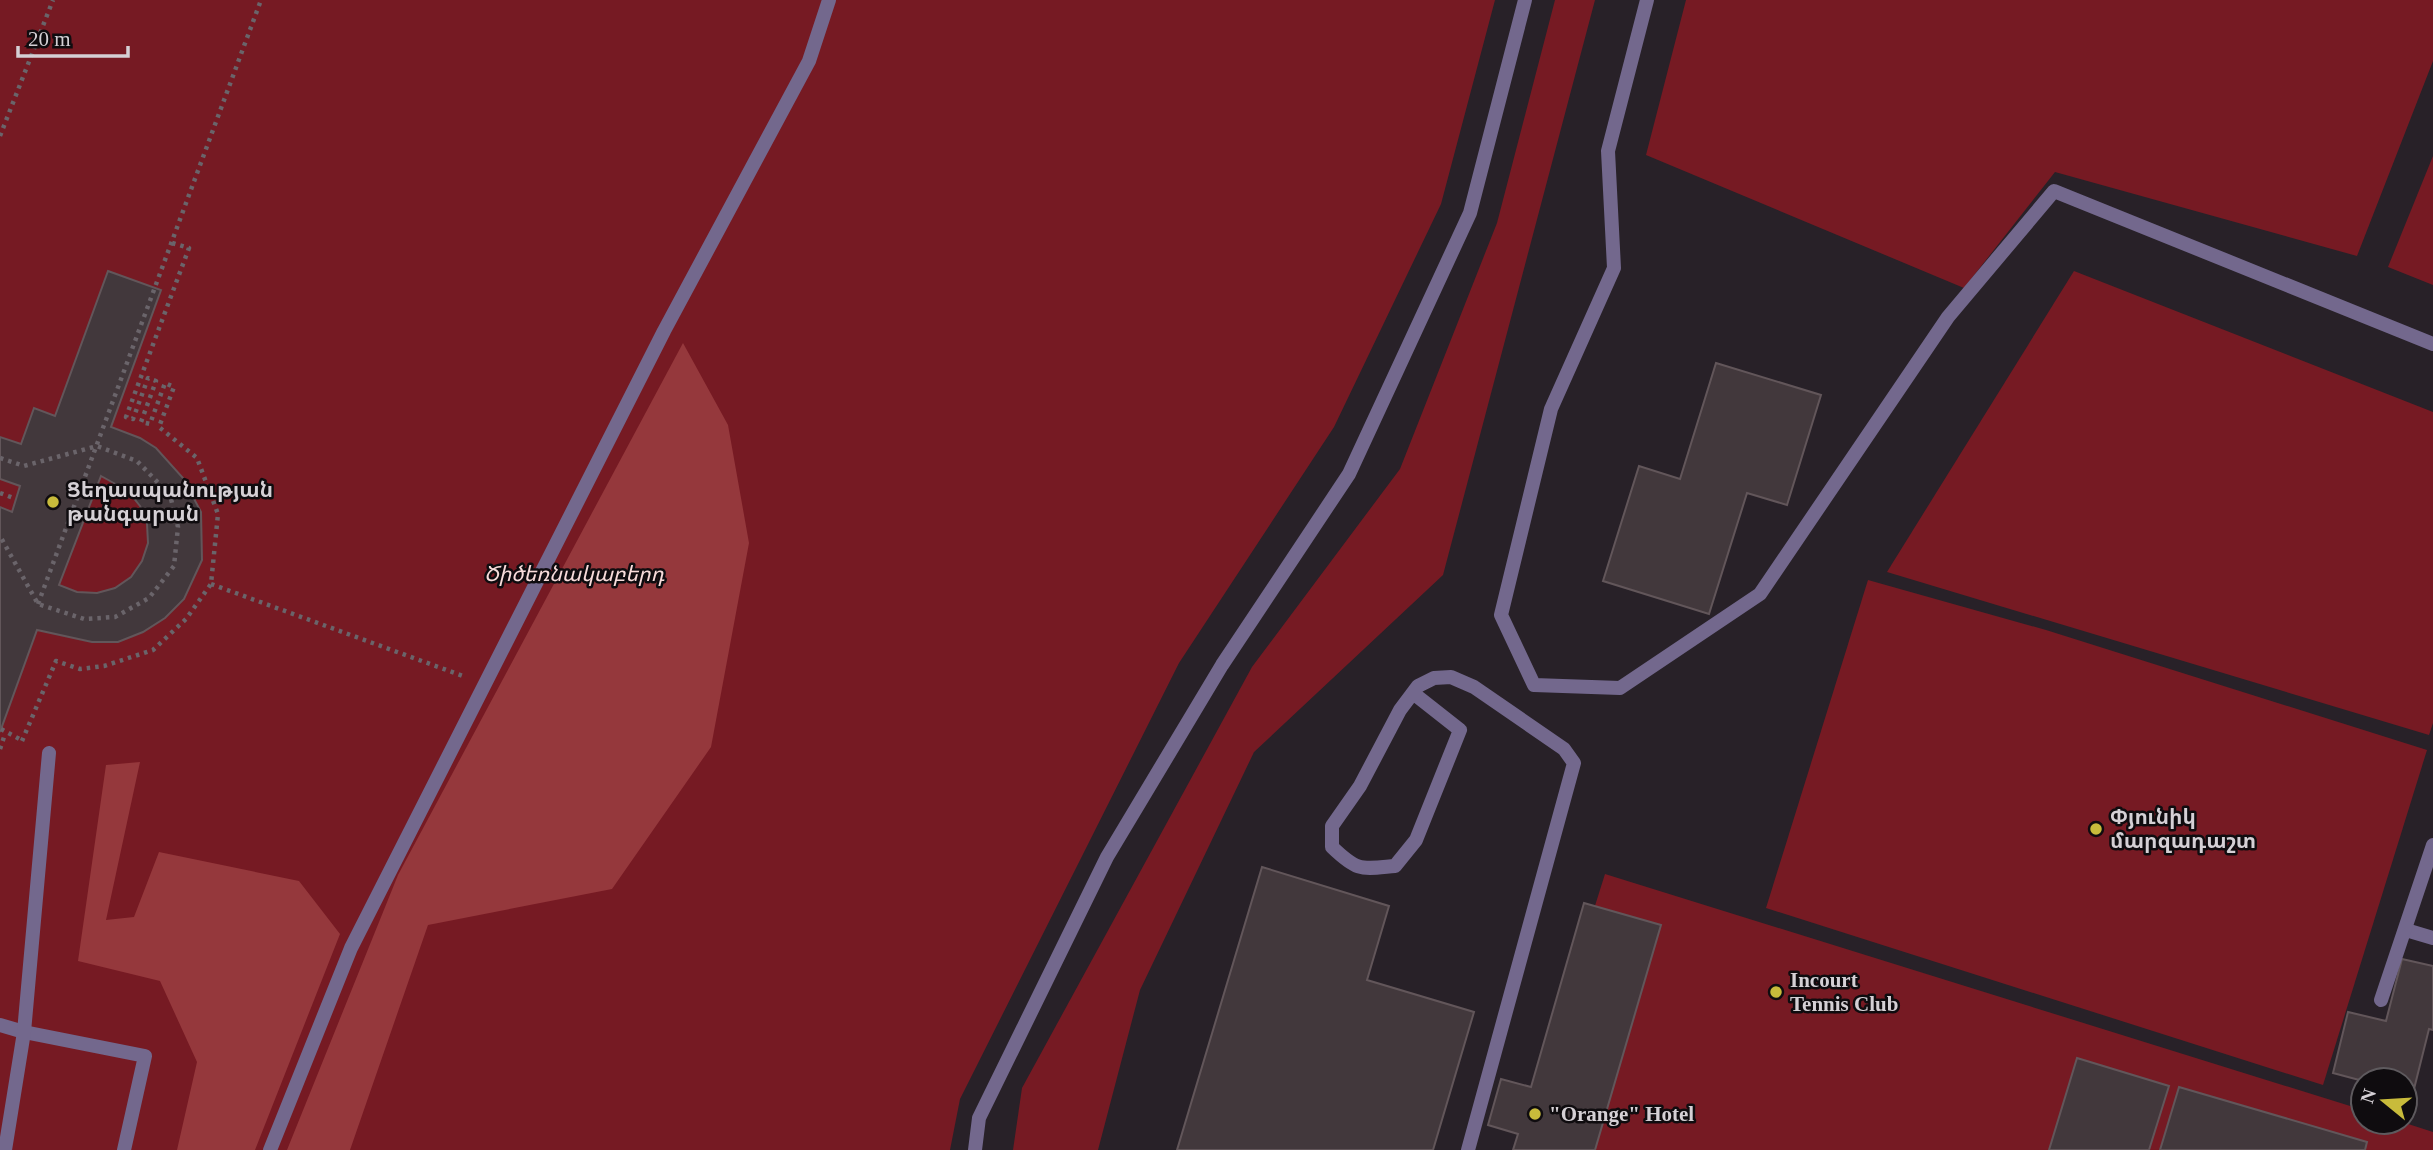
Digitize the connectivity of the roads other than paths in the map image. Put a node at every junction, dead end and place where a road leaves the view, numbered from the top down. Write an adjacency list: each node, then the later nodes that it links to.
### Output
1 (830, 0): 15 (street)
2 (1525, 0): 16 (street)
3 (1647, 0): 4 (street)
4 (2433, 344)
5 (1413, 693): 5 (street); 17 (street)
6 (49, 753): 12 (street)
7 (2433, 845): 8 (street)
8 (2406, 930): 9 (street); 10 (street)
9 (2433, 938)
10 (2381, 1000)
11 (0, 1025): 12 (street)
12 (24, 1032): 13 (street); 14 (street)
13 (5, 1150)
14 (124, 1150)
15 (270, 1150)
16 (975, 1150)
17 (1468, 1150)

